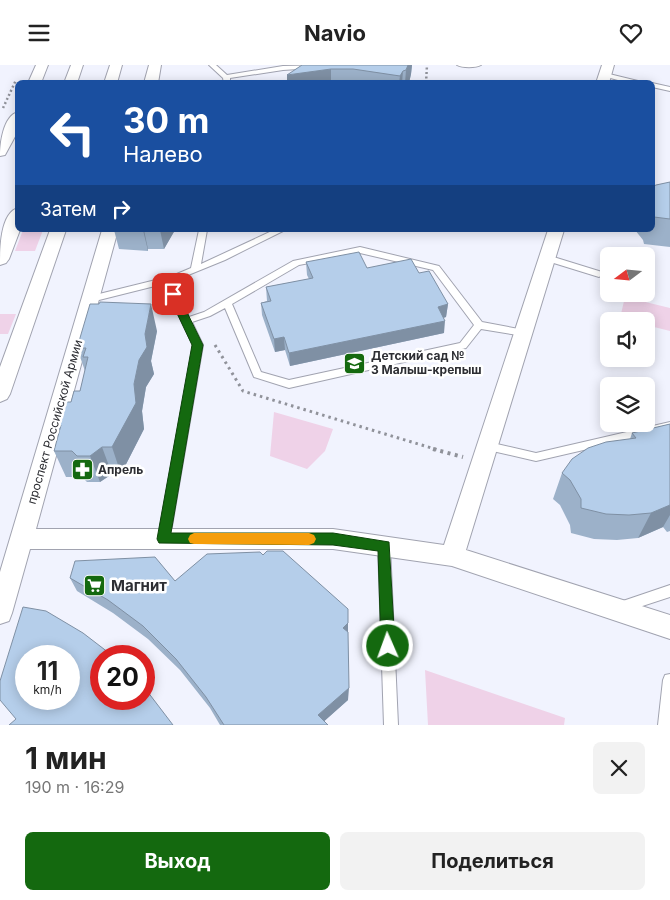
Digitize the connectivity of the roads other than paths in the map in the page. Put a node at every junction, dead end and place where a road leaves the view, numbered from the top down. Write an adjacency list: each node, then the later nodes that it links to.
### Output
1 (42, 65): 10 (street)
2 (77, 65): 11 (street)
3 (116, 65): 12 (street)
4 (155, 65): 13 (street)
5 (212, 65): 14 (lane)
6 (329, 65): 14 (lane)
7 (460, 65): 8 (lane)
8 (478, 65)
9 (605, 74): 15 (lane)
10 (35, 80)
11 (71, 80)
12 (111, 80)
13 (152, 80)
14 (226, 80)
15 (628, 80)
16 (655, 86): 17 (lane)
17 (670, 89)
18 (15, 122): 19 (street)
19 (0, 151)
20 (15, 221): 27 (street)
21 (57, 232): 36 (street)
22 (109, 232): 31 (street, проспект Российской Армии)
23 (203, 232): 28 (lane)
24 (277, 232): 28 (lane)
25 (555, 232): 26 (street)
26 (547, 258): 29 (lane); 35 (street)
27 (0, 259)
28 (195, 270): 30 (lane)
29 (599, 274)
30 (166, 280): 31 (lane); 33 (lane)
31 (91, 299): 39 (street, проспект Российской Армии)
32 (227, 303): 33 (lane); 34 (lane); 34 (lane)
33 (186, 321): 40 (lane)
34 (479, 325): 35 (lane)
35 (524, 333): 38 (street)
36 (0, 395)
37 (670, 426): 38 (lane)
38 (486, 454): 42 (street)
39 (22, 539): 40 (street); 45 (street, проспект Российской Армии)
40 (164, 539): 41 (street)
41 (384, 546): 42 (street); 48 (lane)
42 (452, 556): 44 (street)
43 (670, 591): 44 (lane)
44 (617, 608): 46 (street)
45 (0, 613)
46 (670, 627)
47 (670, 680): 49 (lane)
48 (391, 725)
49 (665, 725)

